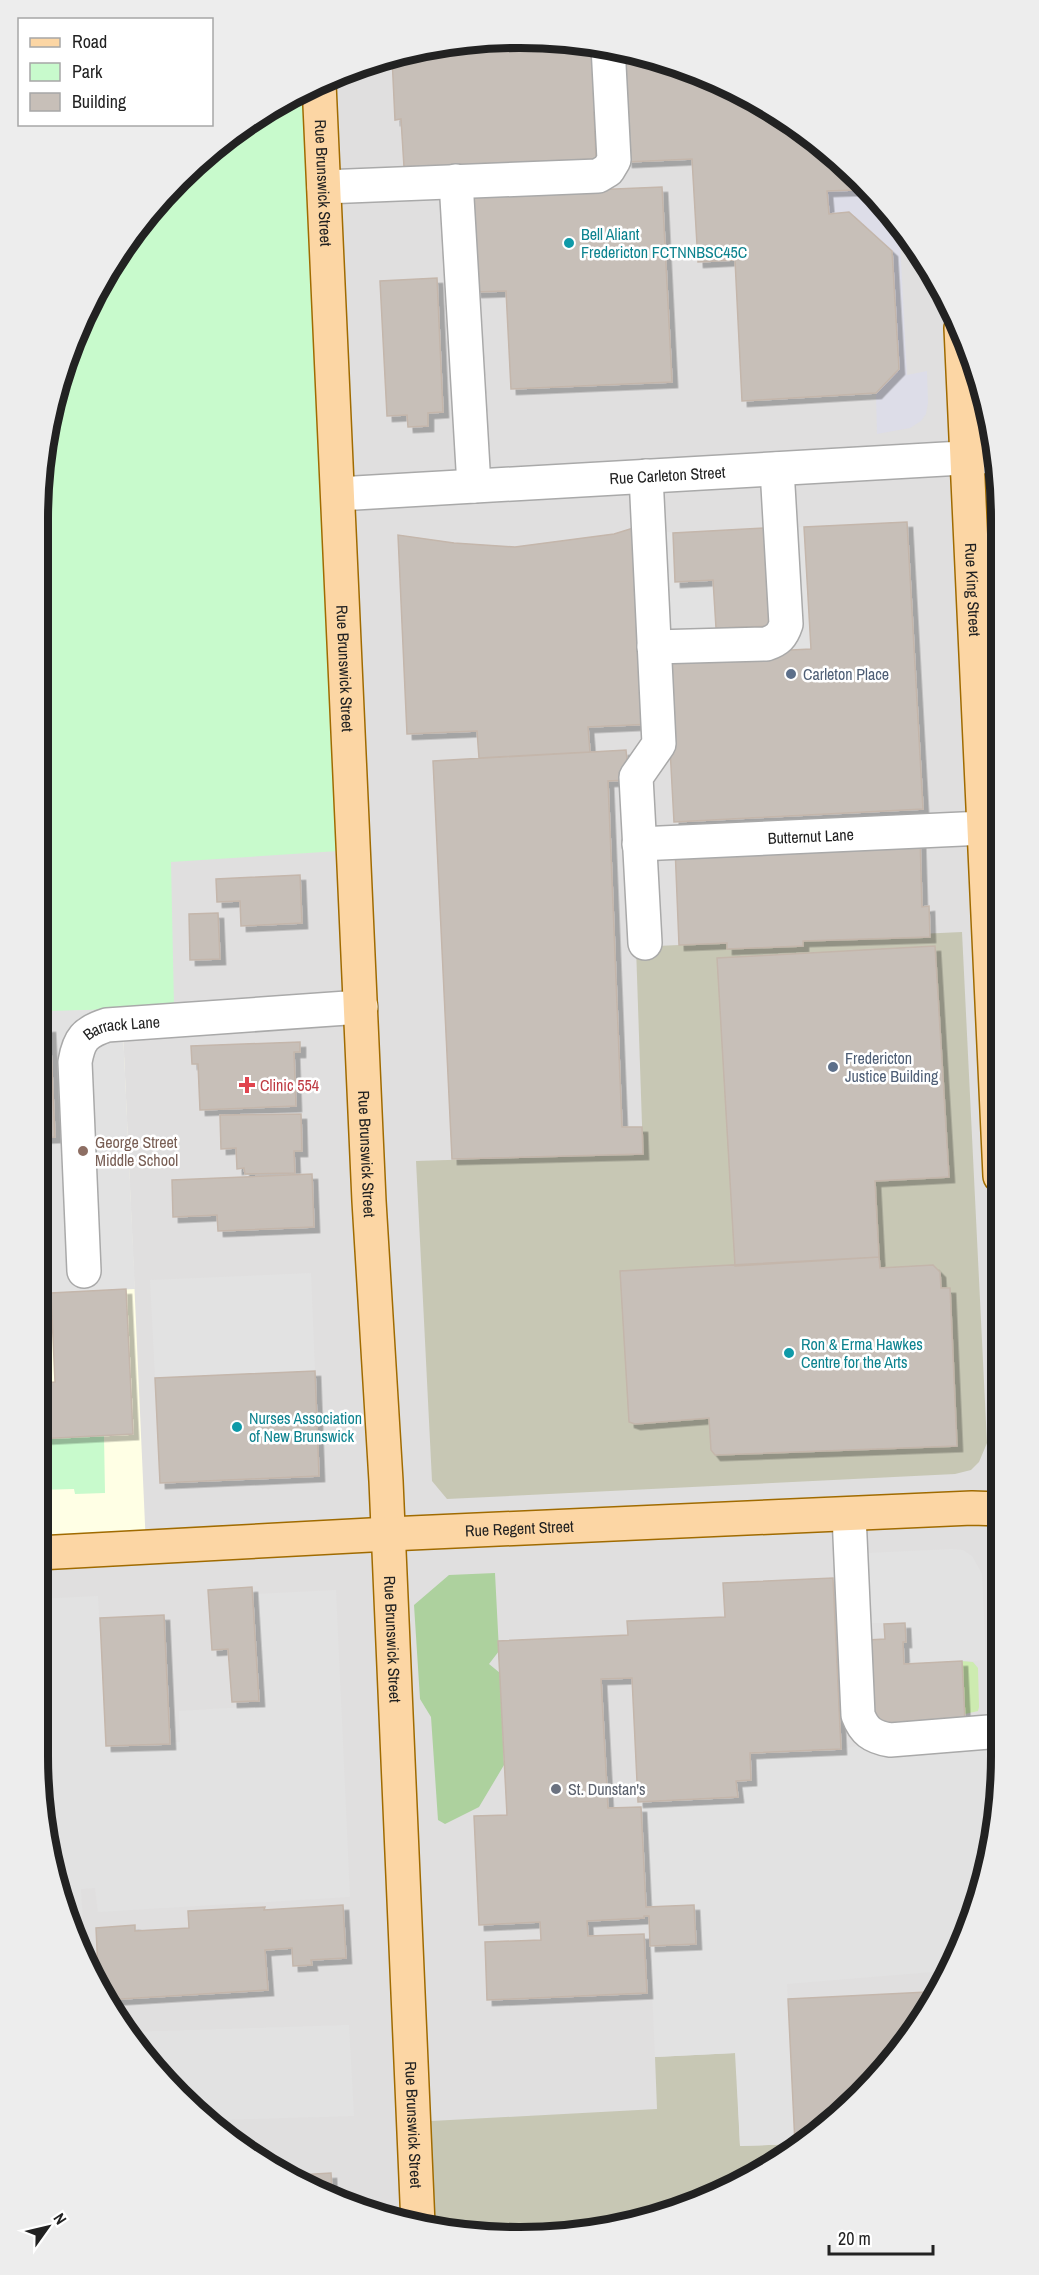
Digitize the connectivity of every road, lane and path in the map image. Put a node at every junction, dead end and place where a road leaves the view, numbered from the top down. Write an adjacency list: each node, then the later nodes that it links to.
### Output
1 (609, 57): 3 (street)
2 (320, 93): 4 (main road, Rue Brunswick Street)
3 (456, 181): 4 (street); 9 (street)
4 (324, 187): 10 (main road, Rue Brunswick Street)
5 (969, 378): 6 (main road, Rue King Street)
6 (982, 457): 7 (street, Rue Carleton Street); 12 (main road, Rue King Street)
7 (777, 469): 8 (street, Rue Carleton Street); 11 (street)
8 (646, 476): 9 (street, Rue Carleton Street); 11 (street)
9 (474, 486): 10 (street, Rue Carleton Street)
10 (338, 494): 17 (main road, Rue Brunswick Street)
11 (654, 647): 14 (street)
12 (988, 726): 13 (main road, Rue King Street)
13 (984, 828): 14 (street, Butternut Lane); 16 (main road, Rue King Street)
14 (639, 844): 15 (street)
15 (645, 943)
16 (991, 980)
17 (361, 1007): 18 (street, Barrack Lane); 21 (main road, Rue Brunswick Street)
18 (84, 1270)
19 (991, 1509): 20 (main road, Rue Regent Street)
20 (849, 1515): 21 (main road, Rue Regent Street); 23 (street)
21 (388, 1534): 22 (main road, Rue Regent Street); 24 (main road, Rue Brunswick Street)
22 (48, 1552)
23 (991, 1732)
24 (418, 2216)

